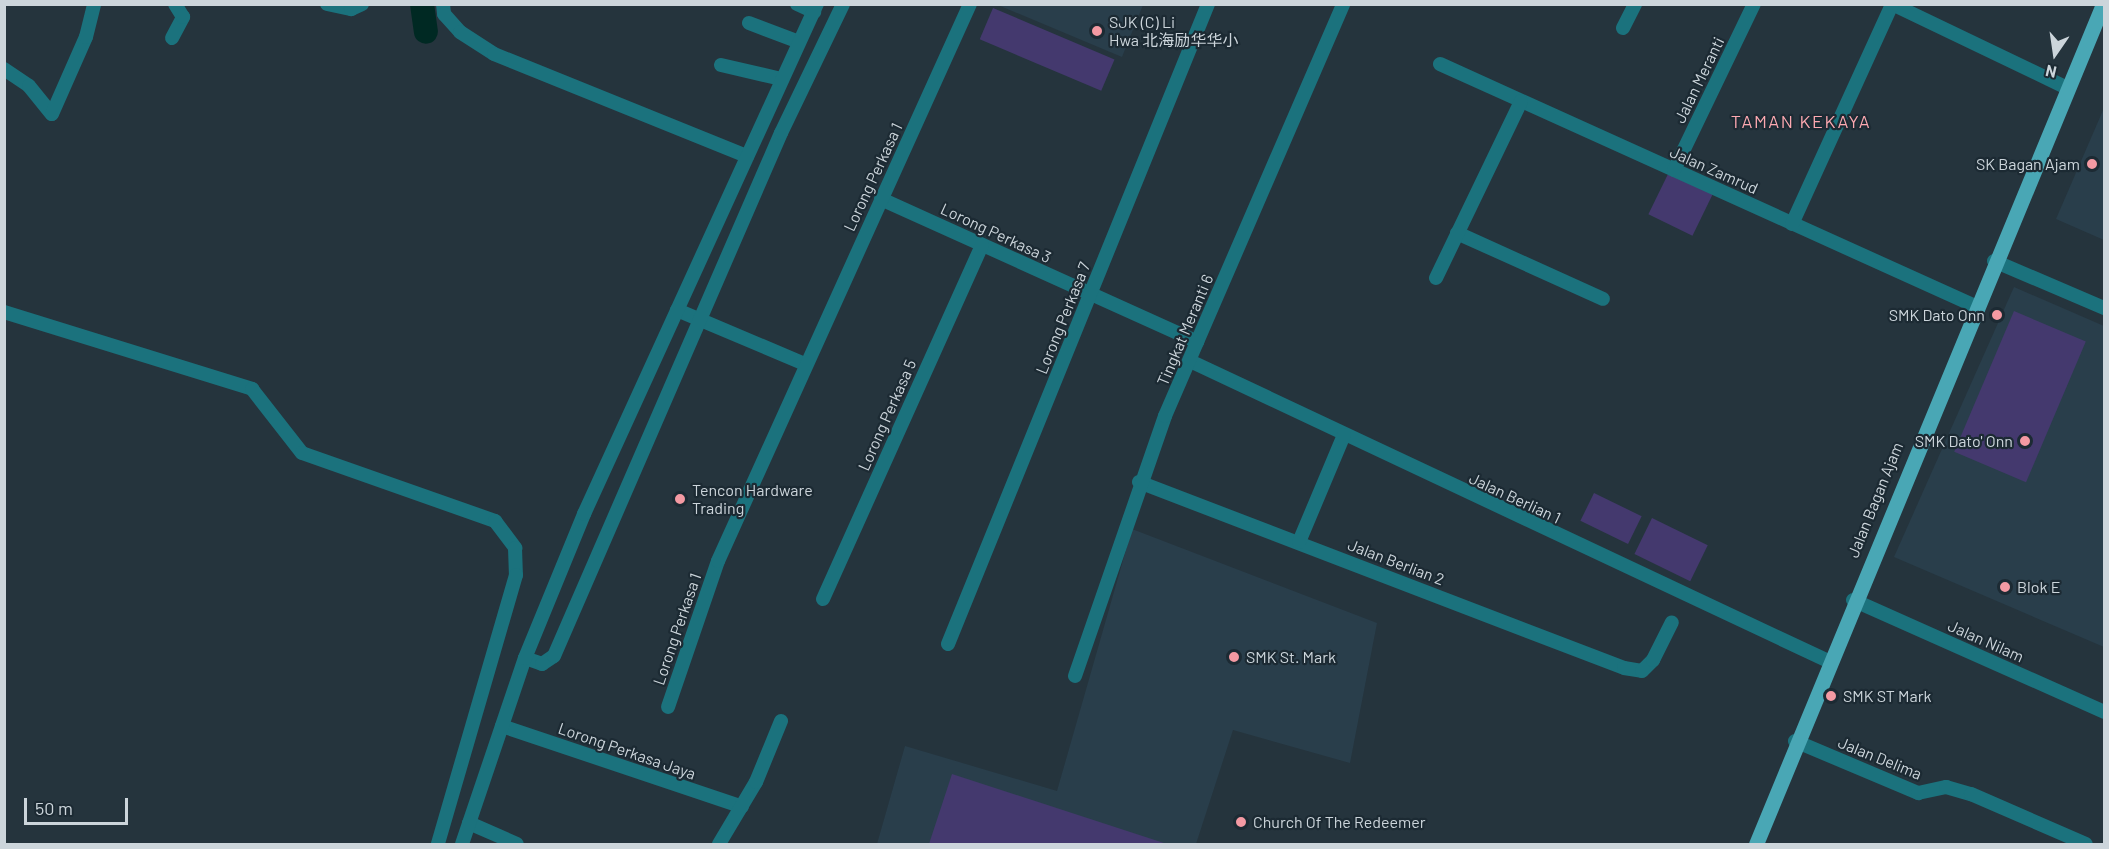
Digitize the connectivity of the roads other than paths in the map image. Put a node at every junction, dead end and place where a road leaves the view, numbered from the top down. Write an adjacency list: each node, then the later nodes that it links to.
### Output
1 (94, 4): 22 (street)
2 (175, 4): 18 (street)
3 (327, 4): 4 (street)
4 (362, 4)
5 (443, 4): 26 (street)
6 (797, 4): 15 (street)
7 (843, 4): 40 (street)
8 (970, 4): 28 (street, Lorong Perkasa 1)
9 (1208, 4): 34 (street, Lorong Perkasa 7)
10 (1343, 4): 41 (street, Tingkat Meranti 6)
11 (1635, 4): 17 (street)
12 (1754, 4): 27 (street, Jalan Meranti)
13 (2103, 4): 24 (main road, Jalan Bagan Ajam)
14 (1892, 5): 24 (street); 29 (street)
15 (816, 8): 19 (street)
16 (749, 23): 19 (street)
17 (1623, 28)
18 (172, 38)
19 (799, 42): 23 (street)
20 (1440, 64): 25 (street, Jalan Zamrud)
21 (721, 66): 23 (street)
22 (4, 69)
23 (781, 80): 26 (street)
24 (2067, 88): 32 (main road, Jalan Bagan Ajam)
25 (1521, 101): 27 (street, Jalan Zamrud); 30 (street)
26 (747, 156): 38 (street)
27 (1674, 170): 29 (street, Jalan Zamrud)
28 (880, 198): 31 (street, Lorong Perkasa 3); 43 (street, Lorong Perkasa 1)
29 (1792, 224): 36 (street, Jalan Zamrud)
30 (1457, 233): 33 (street); 35 (street)
31 (982, 245): 34 (street, Lorong Perkasa 3); 47 (street, Lorong Perkasa 5)
32 (1994, 261): 36 (main road, Jalan Bagan Ajam); 37 (street)
33 (1436, 278)
34 (1090, 294): 41 (street, Lorong Perkasa 3); 50 (street, Lorong Perkasa 7)
35 (1603, 299)
36 (1975, 306): 48 (main road, Jalan Bagan Ajam)
37 (2104, 308)
38 (677, 309): 40 (street); 51 (street)
39 (4, 312): 61 (street)
40 (699, 319): 43 (street); 51 (street)
41 (1197, 342): 42 (street, Tingkat Meranti 6)
42 (1190, 361): 44 (street, Jalan Berlian 1); 45 (street, Tingkat Meranti 6)
43 (805, 364): 54 (street, Lorong Perkasa 1)
44 (1344, 435): 46 (street); 52 (street, Jalan Berlian 1)
45 (1139, 482): 46 (street, Jalan Berlian 2); 53 (street, Tingkat Meranti 6)
46 (1299, 542): 49 (street, Jalan Berlian 2)
47 (823, 599)
48 (1854, 600): 52 (main road, Jalan Bagan Ajam); 55 (street, Jalan Nilam)
49 (1672, 622)
50 (948, 644)
51 (525, 658): 57 (street)
52 (1828, 661): 58 (main road, Jalan Bagan Ajam)
53 (1075, 676)
54 (668, 707)
55 (2104, 712)
56 (781, 721): 59 (street)
57 (502, 726): 59 (street, Lorong Perkasa Jaya); 60 (street)
58 (1796, 741): 65 (main road, Jalan Bagan Ajam); 66 (street, Jalan Delima)
59 (742, 807): 64 (street)
60 (469, 823): 62 (street); 63 (street)
61 (438, 844)
62 (462, 844)
63 (517, 844)
64 (718, 844)
65 (1756, 844)
66 (2086, 844)

